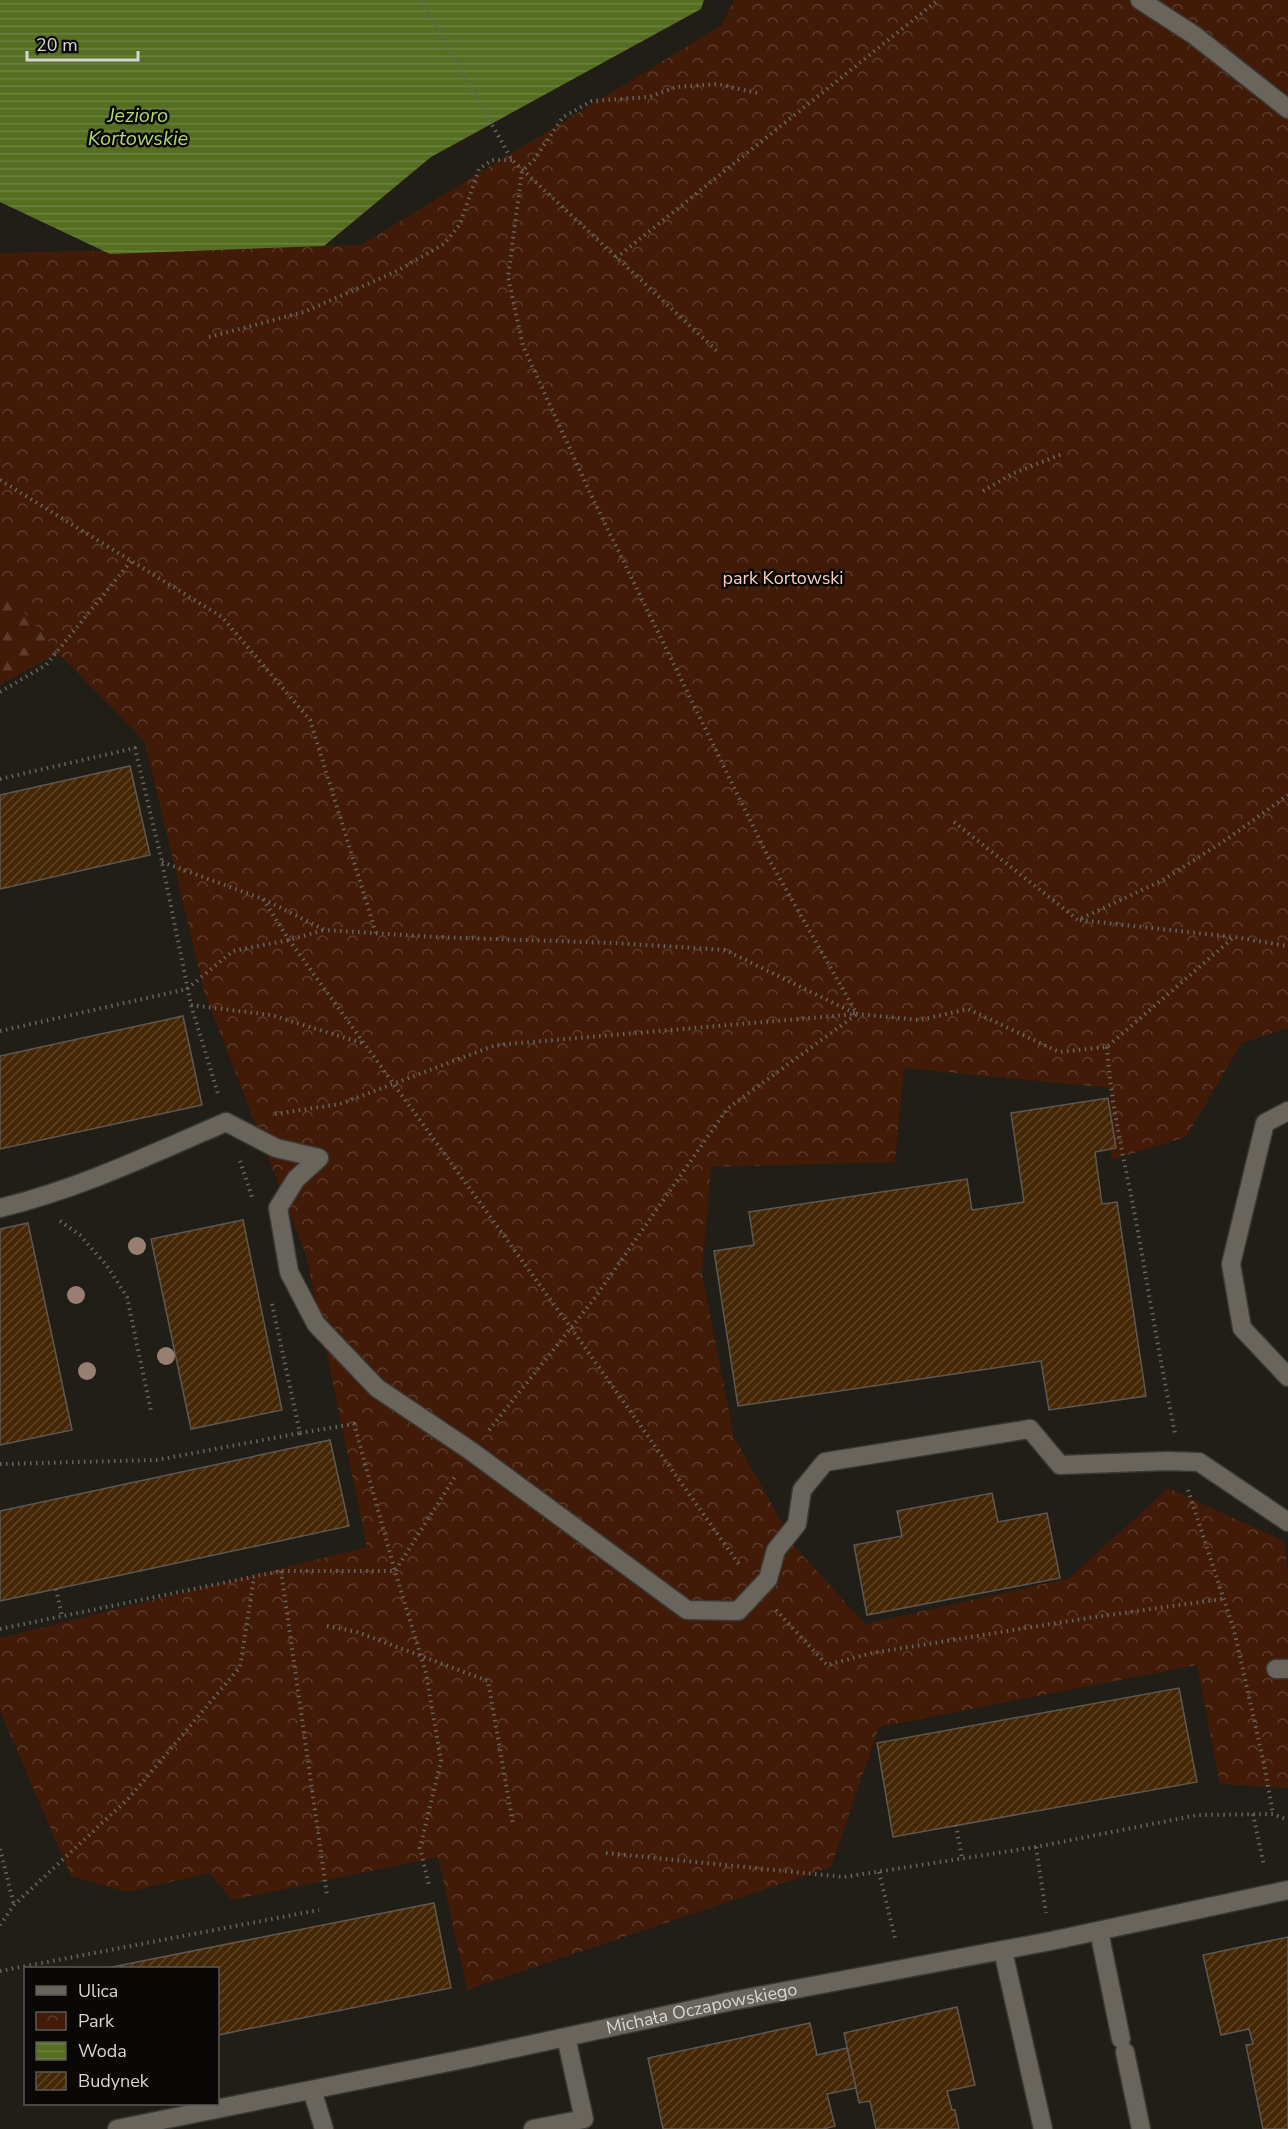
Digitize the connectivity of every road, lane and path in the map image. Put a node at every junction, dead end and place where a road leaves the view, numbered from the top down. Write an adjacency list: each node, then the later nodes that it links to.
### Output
1 (421, 0): 6 (path)
2 (938, 0): 8 (path)
3 (1140, 0): 5 (street)
4 (757, 93): 7 (path)
5 (1288, 109)
6 (512, 160): 7 (path); 9 (path)
7 (522, 171): 8 (path); 29 (path)
8 (616, 258): 10 (path)
9 (208, 337)
10 (717, 351)
11 (1062, 454): 13 (path)
12 (0, 480): 14 (path)
13 (983, 491)
14 (132, 560): 15 (path); 23 (path)
15 (0, 692)
16 (0, 779): 19 (path)
17 (1288, 795): 21 (path)
18 (954, 822): 21 (path)
19 (162, 862): 20 (path); 27 (path)
20 (263, 899): 22 (path); 25 (path)
21 (1078, 920): 24 (path)
22 (325, 930): 23 (path); 25 (path)
23 (376, 933): 29 (path)
24 (1234, 937): 26 (path); 29 (path)
25 (289, 940): 27 (path); 31 (path)
26 (1288, 946)
27 (187, 989): 28 (path); 30 (path)
28 (191, 1005): 31 (path); 35 (path)
29 (857, 1014): 32 (path); 40 (path)
30 (0, 1031)
31 (365, 1044): 32 (path)
32 (394, 1083): 34 (path); 40 (path)
33 (1288, 1111): 41 (street)
34 (272, 1115)
35 (226, 1122): 36 (street); 37 (path); 44 (street)
36 (30, 1201): 38 (street); 42 (path)
37 (254, 1202)
38 (0, 1208)
39 (271, 1298): 43 (path)
40 (571, 1328): 44 (path); 51 (path)
41 (1288, 1377)
42 (152, 1411)
43 (300, 1433): 45 (path); 48 (path)
44 (471, 1451): 48 (path); 51 (street)
45 (0, 1464)
46 (1288, 1522): 51 (street)
47 (280, 1571): 48 (path); 49 (path); 69 (path)
48 (395, 1571): 56 (path)
49 (254, 1576): 53 (path); 70 (path)
50 (56, 1589): 53 (path)
51 (757, 1591): 52 (path)
52 (1222, 1599)
53 (62, 1616): 55 (path)
54 (327, 1626): 56 (path)
55 (0, 1629)
56 (421, 1655): 59 (path); 67 (path)
57 (1254, 1814): 58 (path); 61 (path); 66 (path)
58 (1288, 1820)
59 (513, 1824)
60 (956, 1825): 64 (path)
61 (1036, 1846): 64 (path); 72 (path)
62 (0, 1849): 70 (path)
63 (606, 1853): 65 (path)
64 (962, 1858): 65 (path)
65 (879, 1872): 76 (path)
66 (1266, 1875)
67 (429, 1885)
68 (1288, 1890): 74 (street, Michała Oczapowskiego)
69 (327, 1895)
70 (14, 1905): 73 (path)
71 (319, 1910): 77 (path)
72 (1047, 1923)
73 (0, 1925)
74 (1099, 1931): 75 (street, Michała Oczapowskiego); 84 (street)
75 (1003, 1951): 76 (street, Michała Oczapowskiego); 83 (street)
76 (903, 1969): 78 (street, Michała Oczapowskiego)
77 (0, 1971)
78 (566, 2037): 79 (street, Michała Oczapowskiego); 82 (street)
79 (312, 2090): 80 (street, Michała Oczapowskiego); 81 (street)
80 (117, 2129)
81 (324, 2129)
82 (533, 2129)
83 (1043, 2129)
84 (1141, 2129)

